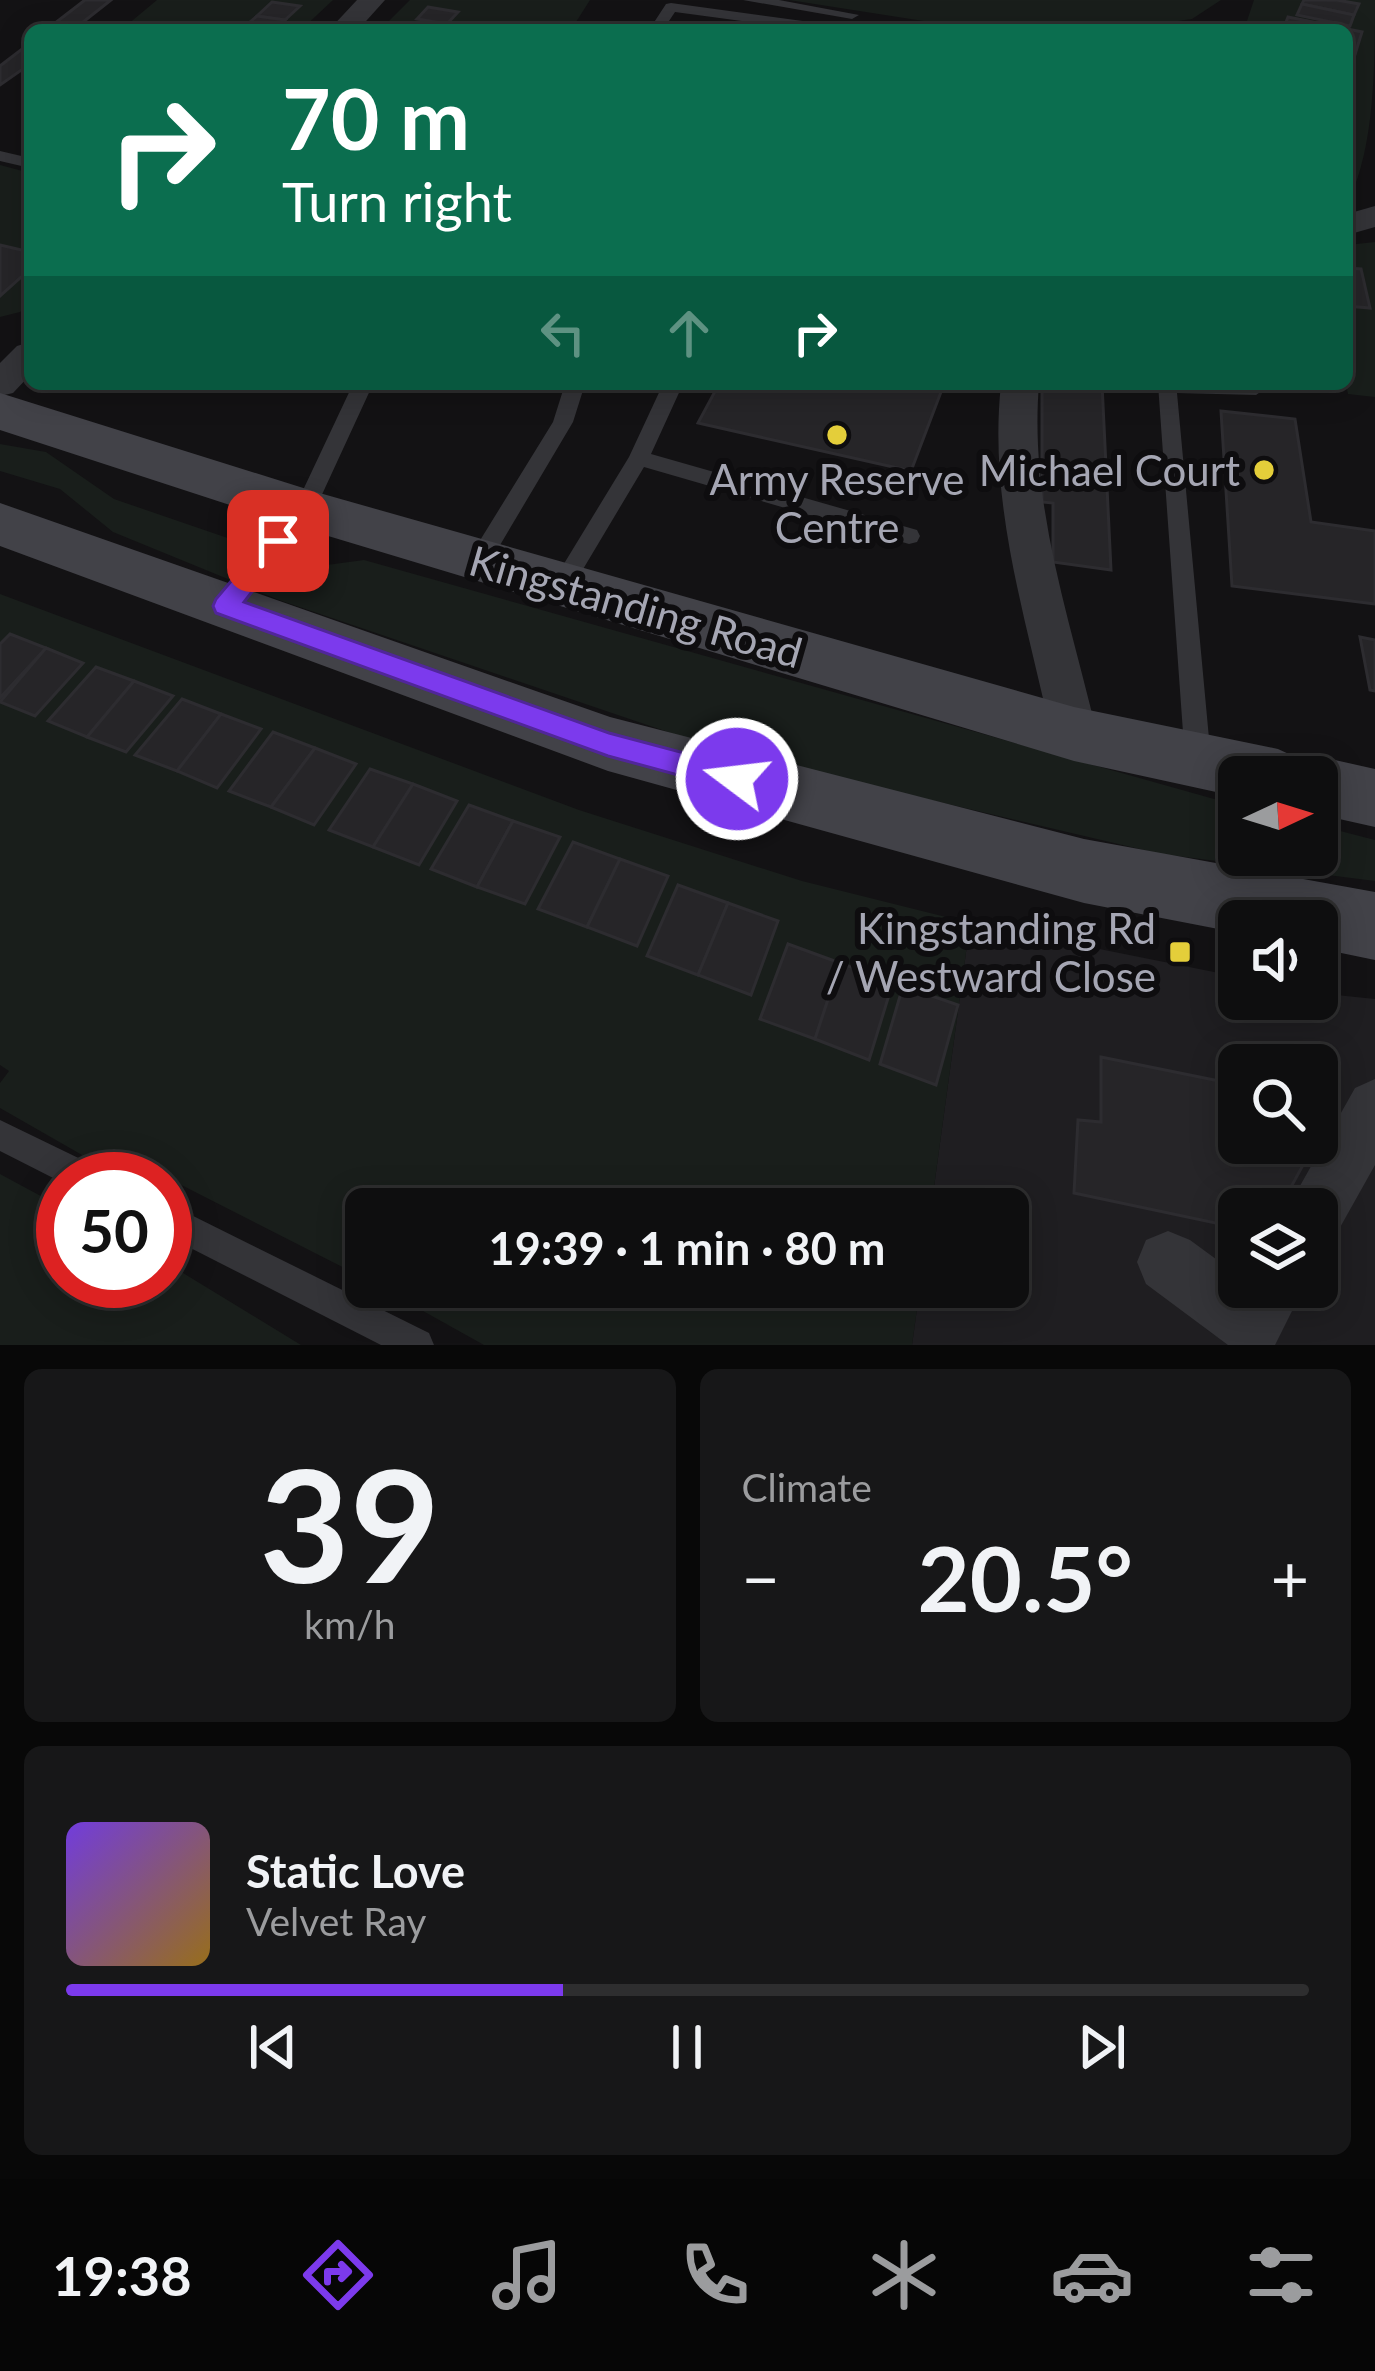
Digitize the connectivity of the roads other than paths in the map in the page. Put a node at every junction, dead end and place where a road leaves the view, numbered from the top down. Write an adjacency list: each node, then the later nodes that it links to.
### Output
1 (372, 0): 4 (street)
2 (751, 0): 3 (lane)
3 (852, 15)
4 (350, 24)
5 (660, 24): 6 (lane)
6 (796, 24)
7 (24, 360): 8 (street)
8 (0, 384)
9 (360, 390): 16 (lane)
10 (573, 390): 19 (lane)
11 (670, 390): 15 (lane)
12 (1019, 390): 22 (street)
13 (1167, 390): 23 (lane)
14 (0, 411): 16 (main road, Kingstanding Road)
15 (639, 458): 18 (lane); 20 (lane)
16 (304, 509): 19 (main road, Kingstanding Road); 21 (lane)
17 (0, 524): 21 (main road)
18 (909, 536)
19 (478, 560): 20 (main road, Kingstanding Road)
20 (562, 585): 22 (main road, Kingstanding Road)
21 (226, 606): 27 (main road)
22 (1074, 734): 23 (main road, Kingstanding Road)
23 (1198, 760): 24 (main road, Kingstanding Road)
24 (1218, 764)
25 (1338, 789): 26 (main road)
26 (1375, 797)
27 (1375, 926)
28 (1375, 1108): 31 (street)
29 (0, 1135): 30 (lane)
30 (36, 1153)
31 (1330, 1188)
32 (192, 1232): 37 (lane)
33 (1168, 1262): 34 (street)
34 (1218, 1299)
35 (1230, 1308): 36 (street)
36 (1261, 1308)
37 (417, 1345)

